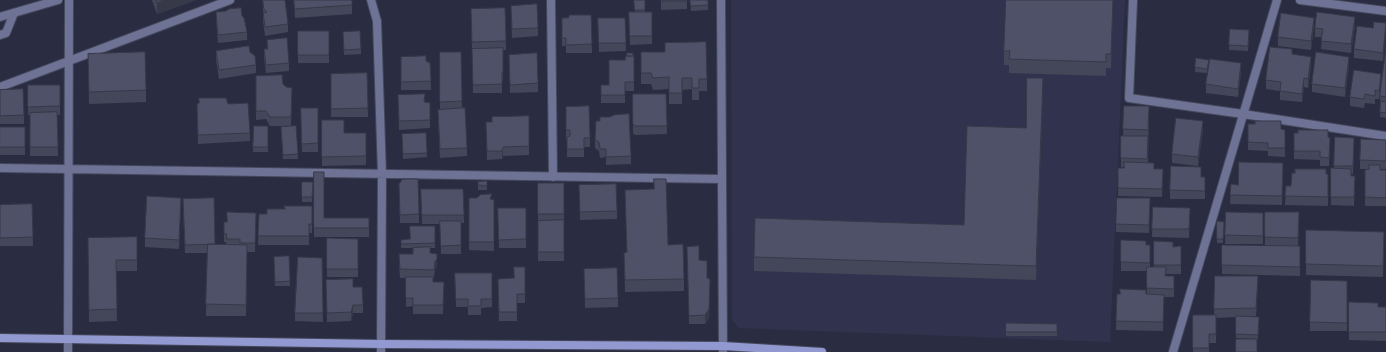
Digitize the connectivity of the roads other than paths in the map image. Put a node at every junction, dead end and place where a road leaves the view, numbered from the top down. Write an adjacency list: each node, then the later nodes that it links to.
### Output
1 (58, 0): 11 (street)
2 (70, 0): 14 (street)
3 (230, 0): 14 (street)
4 (371, 0): 20 (street)
5 (551, 0): 21 (street)
6 (721, 0): 22 (street)
7 (1133, 0): 16 (street)
8 (1277, 0): 16 (street)
9 (1300, 0): 10 (street)
10 (1386, 11)
11 (14, 13): 12 (street); 13 (street)
12 (0, 17)
13 (0, 35)
14 (69, 61): 15 (street); 19 (street)
15 (0, 87)
16 (1243, 114): 17 (street); 29 (street)
17 (1386, 136)
18 (0, 168): 19 (street)
19 (68, 169): 20 (street); 24 (street)
20 (382, 175): 21 (street); 25 (street)
21 (553, 177): 22 (street)
22 (721, 179): 26 (street)
23 (0, 338): 24 (street)
24 (68, 339): 25 (street); 27 (street)
25 (381, 348): 26 (street)
26 (723, 349): 28 (street)
27 (68, 352)
28 (822, 352)
29 (1172, 352)

